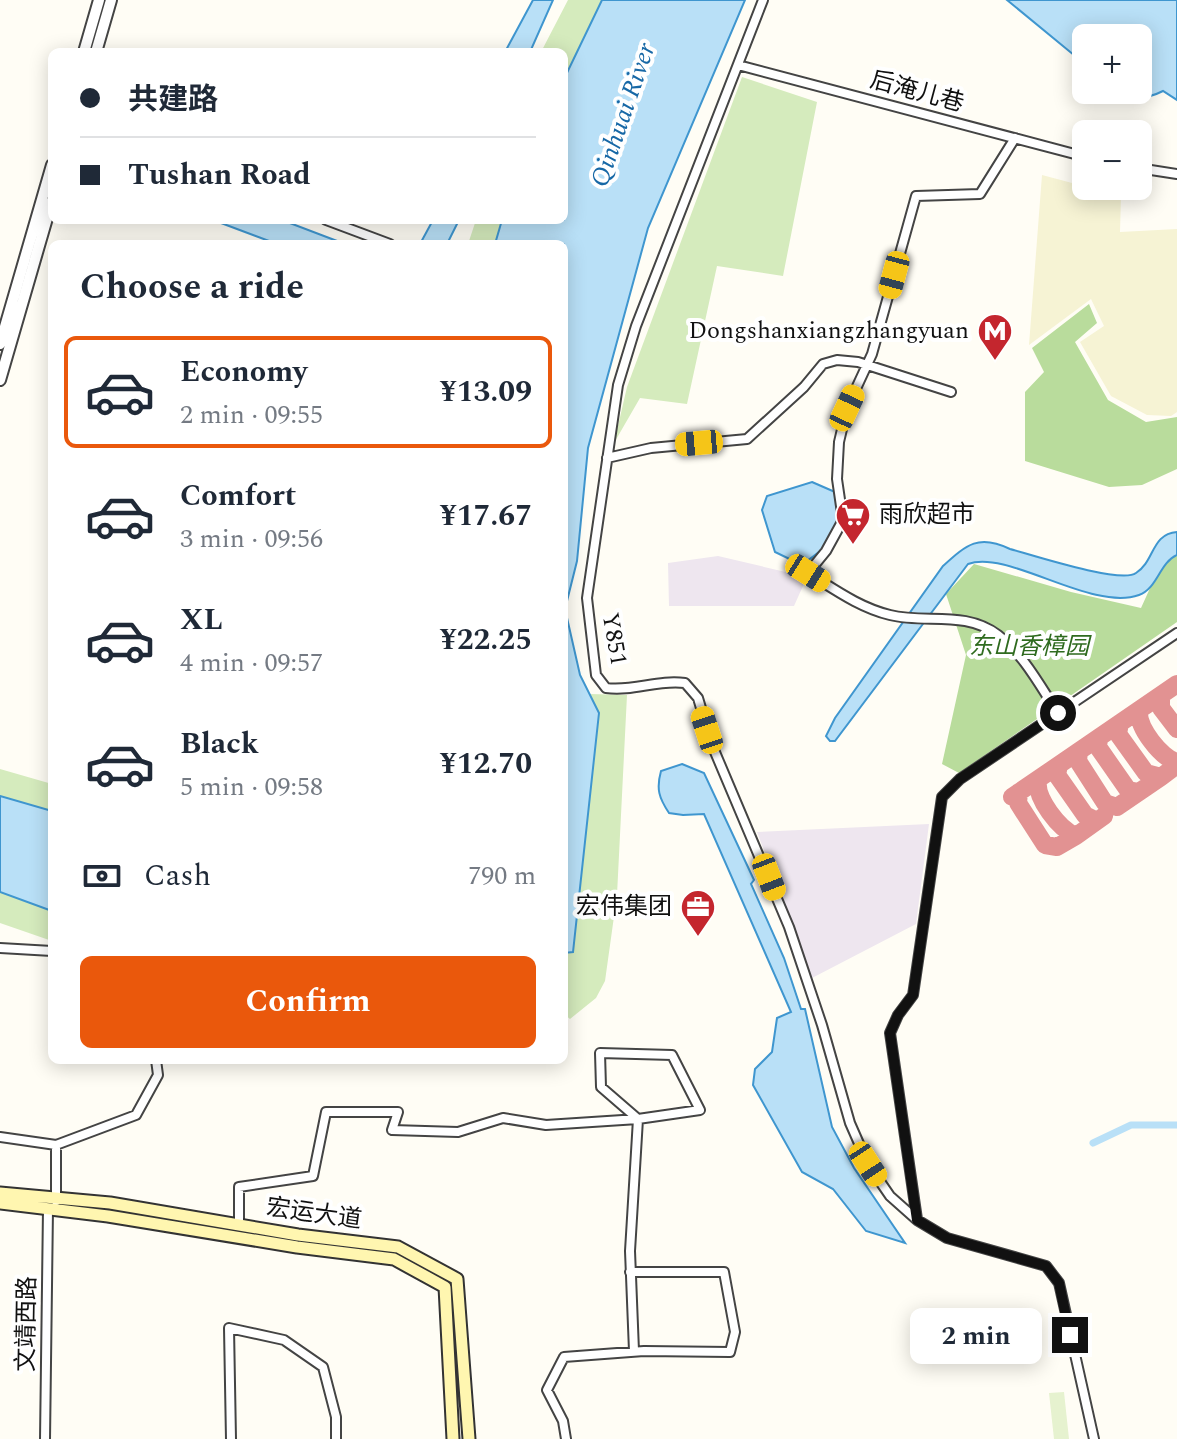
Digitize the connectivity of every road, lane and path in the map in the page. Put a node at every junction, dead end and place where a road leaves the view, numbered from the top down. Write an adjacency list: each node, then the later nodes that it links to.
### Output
1 (99, 0): 4 (street)
2 (111, 0): 5 (street)
3 (763, 0): 6 (street, Y851)
4 (85, 48)
5 (97, 48)
6 (738, 65): 7 (street, 后淹儿巷); 19 (street, Y851)
7 (1015, 138): 8 (street, 后淹儿巷); 16 (street)
8 (1072, 153)
9 (1152, 170): 10 (street)
10 (1177, 174)
11 (48, 179): 15 (street)
12 (48, 215): 17 (street)
13 (337, 224): 14 (street)
14 (379, 240)
15 (0, 344)
16 (867, 365): 18 (street); 19 (street); 21 (street)
17 (0, 380)
18 (951, 392)
19 (607, 458): 31 (street, Y851)
20 (1177, 633): 21 (street)
21 (1058, 713): 31 (street)
22 (0, 948): 23 (street)
23 (48, 951)
24 (157, 1064): 27 (street)
25 (638, 1119): 25 (street); 32 (street); 33 (street)
26 (0, 1137): 27 (street)
27 (56, 1145): 30 (street, 文靖西路)
28 (0, 1193): 30 (main road, 宏运大道)
29 (0, 1203): 30 (main road, 宏运大道)
30 (53, 1206): 32 (main road, 宏运大道); 35 (street, 文靖西路); 38 (main road, 宏运大道)
31 (917, 1220): 41 (street)
32 (239, 1225): 39 (main road, 宏运大道)
33 (630, 1272): 34 (street); 34 (street)
34 (634, 1351): 40 (street)
35 (45, 1439)
36 (231, 1439): 37 (street)
37 (336, 1439)
38 (453, 1439)
39 (469, 1439)
40 (566, 1439)
41 (1094, 1439)

